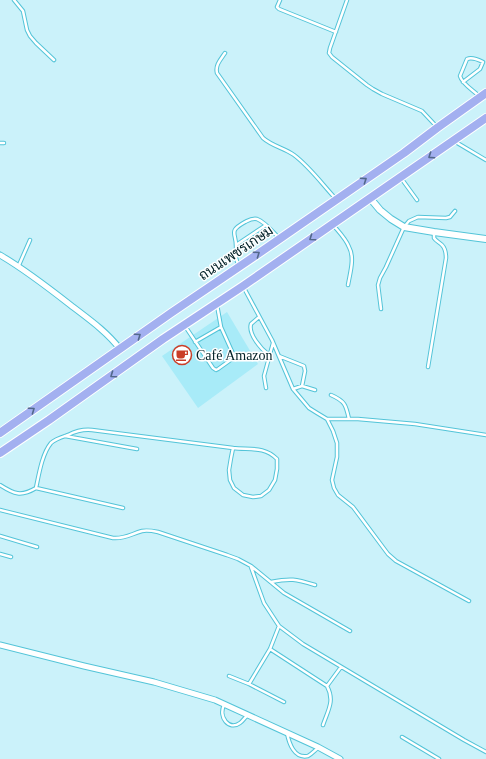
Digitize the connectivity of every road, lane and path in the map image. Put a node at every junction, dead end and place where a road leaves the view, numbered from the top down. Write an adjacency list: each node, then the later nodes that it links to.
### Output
1 (14, 0): 6 (lane)
2 (280, 0): 4 (lane)
3 (347, 0): 4 (lane)
4 (336, 32): 10 (lane)
5 (225, 53): 17 (lane)
6 (54, 60)
7 (463, 82): 7 (lane); 8 (lane)
8 (483, 95): 10 (main road, ถนนเพชรเกษม)
9 (486, 118): 11 (main road)
10 (437, 128): 17 (main road, ถนนเพชรเกษม, one-way to 10)
11 (454, 141): 14 (lane); 15 (main road, one-way to 15)
12 (0, 143): 13 (lane)
13 (4, 143)
14 (486, 160)
15 (400, 177): 16 (main road); 18 (lane)
16 (370, 198): 20 (main road); 22 (street)
17 (336, 199): 24 (main road, ถนนเพชรเกษม)
18 (417, 200)
19 (455, 211): 22 (lane)
20 (332, 224): 31 (lane); 32 (main road, one-way to 32)
21 (266, 226): 24 (lane); 27 (lane); 27 (lane)
22 (404, 227): 23 (street); 34 (lane)
23 (434, 232): 25 (street); 43 (lane)
24 (280, 239): 30 (main road, ถนนเพชรเกษม, one-way to 24)
25 (486, 239)
26 (30, 240): 29 (lane)
27 (236, 245): 30 (lane)
28 (0, 255): 29 (street)
29 (19, 266): 40 (street)
30 (239, 267): 40 (main road, ถนนเพชรเกษม, one-way to 30)
31 (348, 285)
32 (243, 286): 33 (main road); 35 (lane)
33 (217, 303): 36 (main road); 37 (lane)
34 (381, 309)
35 (259, 317): 39 (lane); 41 (lane)
36 (184, 325): 38 (lane); 56 (main road, one-way to 56)
37 (221, 327): 38 (lane); 38 (lane)
38 (195, 342)
39 (273, 342): 41 (lane); 42 (lane)
40 (120, 349): 51 (main road, ถนนเพชรเกษม, one-way to 40)
41 (269, 355): 45 (lane)
42 (279, 356): 44 (lane); 46 (lane)
43 (428, 367)
44 (302, 386): 46 (lane); 47 (lane)
45 (266, 388)
46 (293, 389): 49 (lane)
47 (315, 390)
48 (331, 395): 50 (lane)
49 (327, 419): 50 (lane); 68 (lane)
50 (349, 419): 52 (lane)
51 (0, 433)
52 (486, 435)
53 (64, 436): 54 (lane); 55 (lane); 58 (lane)
54 (234, 448): 54 (lane)
55 (137, 449)
56 (0, 453)
57 (0, 485): 58 (lane)
58 (36, 488): 59 (lane)
59 (123, 508)
60 (0, 510): 65 (lane)
61 (0, 536): 62 (lane)
62 (36, 547)
63 (0, 554): 64 (lane)
64 (10, 557)
65 (251, 566): 66 (lane); 69 (lane)
66 (271, 582): 67 (lane); 70 (lane)
67 (315, 585)
68 (469, 601)
69 (279, 626): 72 (lane); 73 (lane)
70 (350, 631)
71 (0, 645): 78 (street)
72 (270, 649): 75 (lane); 76 (lane)
73 (342, 667): 76 (lane); 84 (lane)
74 (229, 676): 75 (lane)
75 (249, 684): 77 (lane)
76 (327, 686): 80 (lane)
77 (284, 702)
78 (224, 704): 79 (street); 79 (lane)
79 (248, 715): 81 (street)
80 (323, 725)
81 (287, 733): 83 (street); 83 (lane)
82 (402, 736): 86 (lane)
83 (318, 747): 85 (street)
84 (486, 752)
85 (340, 759)
86 (439, 759)

